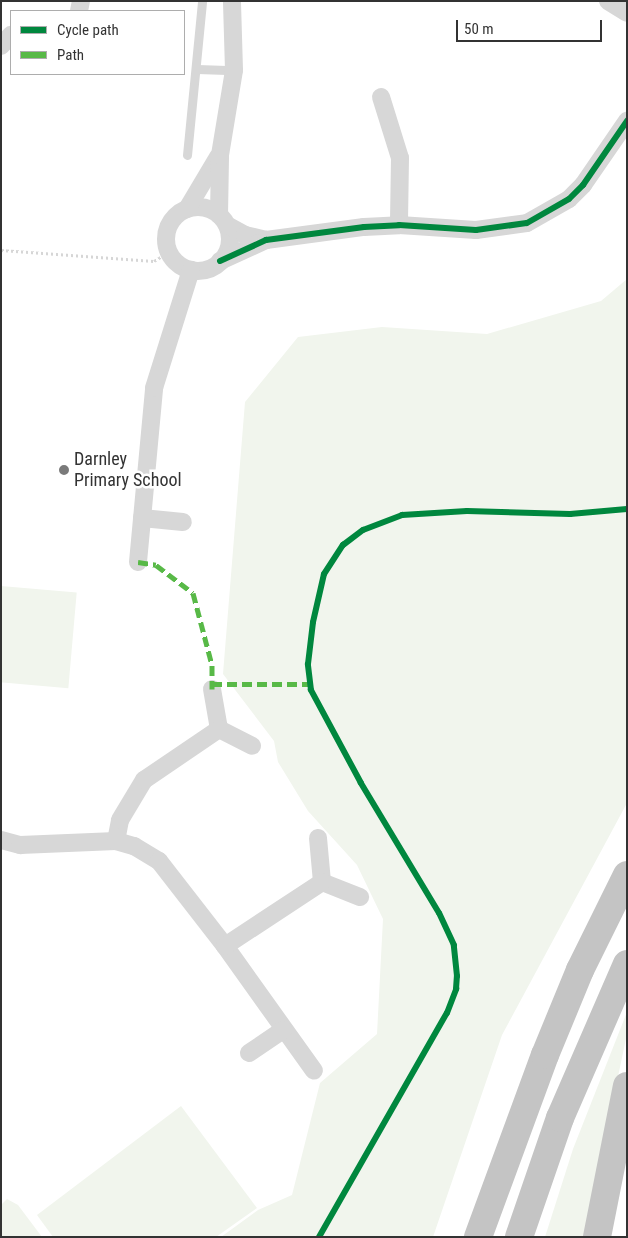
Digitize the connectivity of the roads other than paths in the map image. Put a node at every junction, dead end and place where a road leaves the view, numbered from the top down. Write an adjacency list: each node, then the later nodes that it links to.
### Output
1 (202, 1): 7 (lane)
2 (232, 1): 8 (street)
3 (608, 1): 4 (street)
4 (627, 13)
5 (10, 36): 6 (street)
6 (1, 46)
7 (197, 69): 8 (lane); 11 (lane)
8 (234, 70): 12 (street)
9 (381, 97): 15 (street)
10 (627, 121): 15 (street)
11 (187, 155)
12 (220, 155): 13 (street); 14 (street)
13 (187, 209): 14 (street); 18 (street)
14 (223, 220): 16 (street); 17 (street)
15 (399, 225): 16 (street)
16 (266, 240): 17 (street)
17 (220, 261): 18 (street)
18 (191, 270): 19 (street)
19 (142, 518): 20 (street); 21 (street)
20 (183, 522)
21 (138, 562)
22 (212, 689): 23 (street)
23 (219, 729): 24 (street); 27 (street)
24 (252, 746)
25 (318, 838): 29 (street)
26 (1, 840): 27 (street)
27 (116, 841): 31 (street)
28 (627, 875): 37 (highway)
29 (322, 882): 30 (street); 31 (street)
30 (360, 897)
31 (225, 946): 33 (street)
32 (627, 964): 38 (highway)
33 (283, 1030): 34 (street); 35 (street)
34 (249, 1053)
35 (314, 1071)
36 (627, 1086): 39 (highway)
37 (478, 1237)
38 (519, 1237)
39 (596, 1237)

